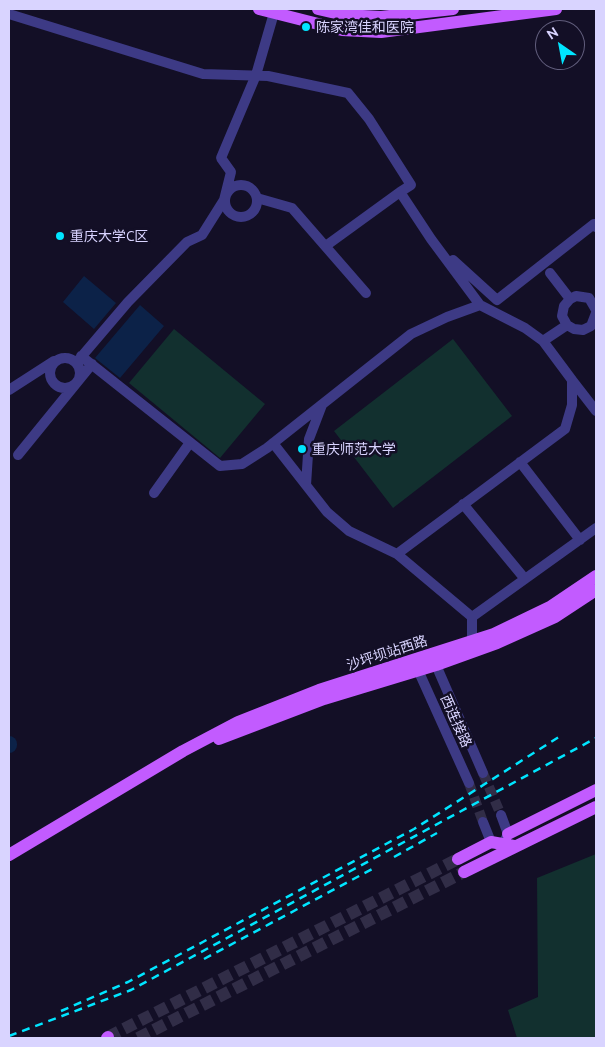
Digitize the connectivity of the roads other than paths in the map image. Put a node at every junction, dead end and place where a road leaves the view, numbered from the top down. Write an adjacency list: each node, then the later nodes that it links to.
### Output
1 (259, 9): 5 (main road)
2 (318, 9): 3 (main road)
3 (453, 9)
4 (556, 9): 5 (main road)
5 (274, 13): 7 (street)
6 (9, 14): 7 (street)
7 (256, 75): 8 (street); 10 (street)
8 (400, 192): 12 (street); 13 (street)
9 (257, 198): 10 (street); 10 (street); 13 (street)
10 (224, 200): 22 (street)
11 (596, 226): 12 (street)
12 (431, 239): 17 (street)
13 (327, 245): 15 (street)
14 (550, 273): 16 (street)
15 (366, 293)
16 (570, 299): 18 (street); 19 (street)
17 (480, 305): 21 (street); 28 (street)
18 (596, 307): 20 (street)
19 (567, 325): 20 (street); 21 (street)
20 (593, 330)
21 (543, 341): 25 (street)
22 (79, 359): 23 (street); 24 (street); 26 (street)
23 (55, 361): 26 (street); 27 (street)
24 (92, 364): 26 (street); 31 (street)
25 (572, 380): 29 (street); 33 (street)
26 (78, 381): 32 (street)
27 (9, 390)
28 (322, 404): 30 (street); 34 (street)
29 (596, 411)
30 (273, 443): 31 (street); 34 (street)
31 (189, 444): 35 (street)
32 (18, 455)
33 (520, 462): 36 (street); 38 (street)
34 (306, 485): 39 (street)
35 (154, 493)
36 (463, 504): 39 (street); 41 (street)
37 (596, 528): 38 (street)
38 (580, 540): 41 (street)
39 (396, 554): 43 (street)
40 (596, 576): 44 (main road, 沙坪坝站西路)
41 (525, 579): 43 (street)
42 (596, 590): 45 (main road, 沙坪坝站西路)
43 (472, 617): 44 (street)
44 (472, 641): 47 (main road, 沙坪坝站西路)
45 (436, 665): 46 (main road, 沙坪坝站西路); 48 (street, 西连接路)
46 (418, 670): 47 (main road, 沙坪坝站西路); 49 (street, 西连接路)
47 (183, 750): 55 (main road, 沙坪坝站西路)
48 (483, 773)
49 (469, 784)
50 (596, 790): 54 (main road)
51 (596, 807): 54 (main road)
52 (500, 815): 54 (street)
53 (483, 822): 54 (street)
54 (503, 844): 56 (main road); 57 (main road)
55 (9, 855)
56 (458, 860)
57 (464, 872)

